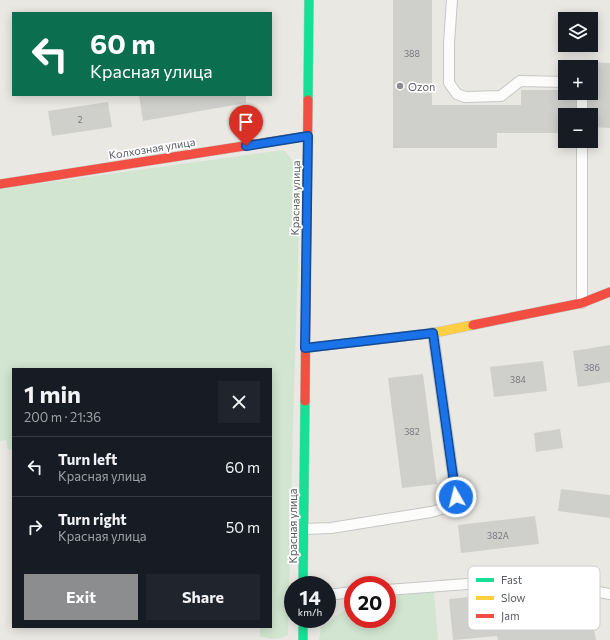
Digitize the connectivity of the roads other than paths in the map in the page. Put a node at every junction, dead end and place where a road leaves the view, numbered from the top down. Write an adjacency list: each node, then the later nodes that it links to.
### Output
1 (309, 0): 4 (street, Красная улица)
2 (452, 0): 3 (lane)
3 (558, 82)
4 (308, 136): 6 (street, Колхозная улица); 10 (street, Красная улица)
5 (582, 148): 8 (lane)
6 (0, 184)
7 (610, 292): 8 (street)
8 (582, 303): 9 (street)
9 (433, 333): 10 (street); 11 (lane)
10 (305, 348): 11 (street, Красная улица)
11 (304, 529): 12 (street, Красная улица)
12 (303, 576)
13 (468, 584): 14 (lane)
14 (396, 589)
15 (600, 592): 16 (lane)
16 (610, 594)
17 (303, 628): 18 (street)
18 (303, 640)

